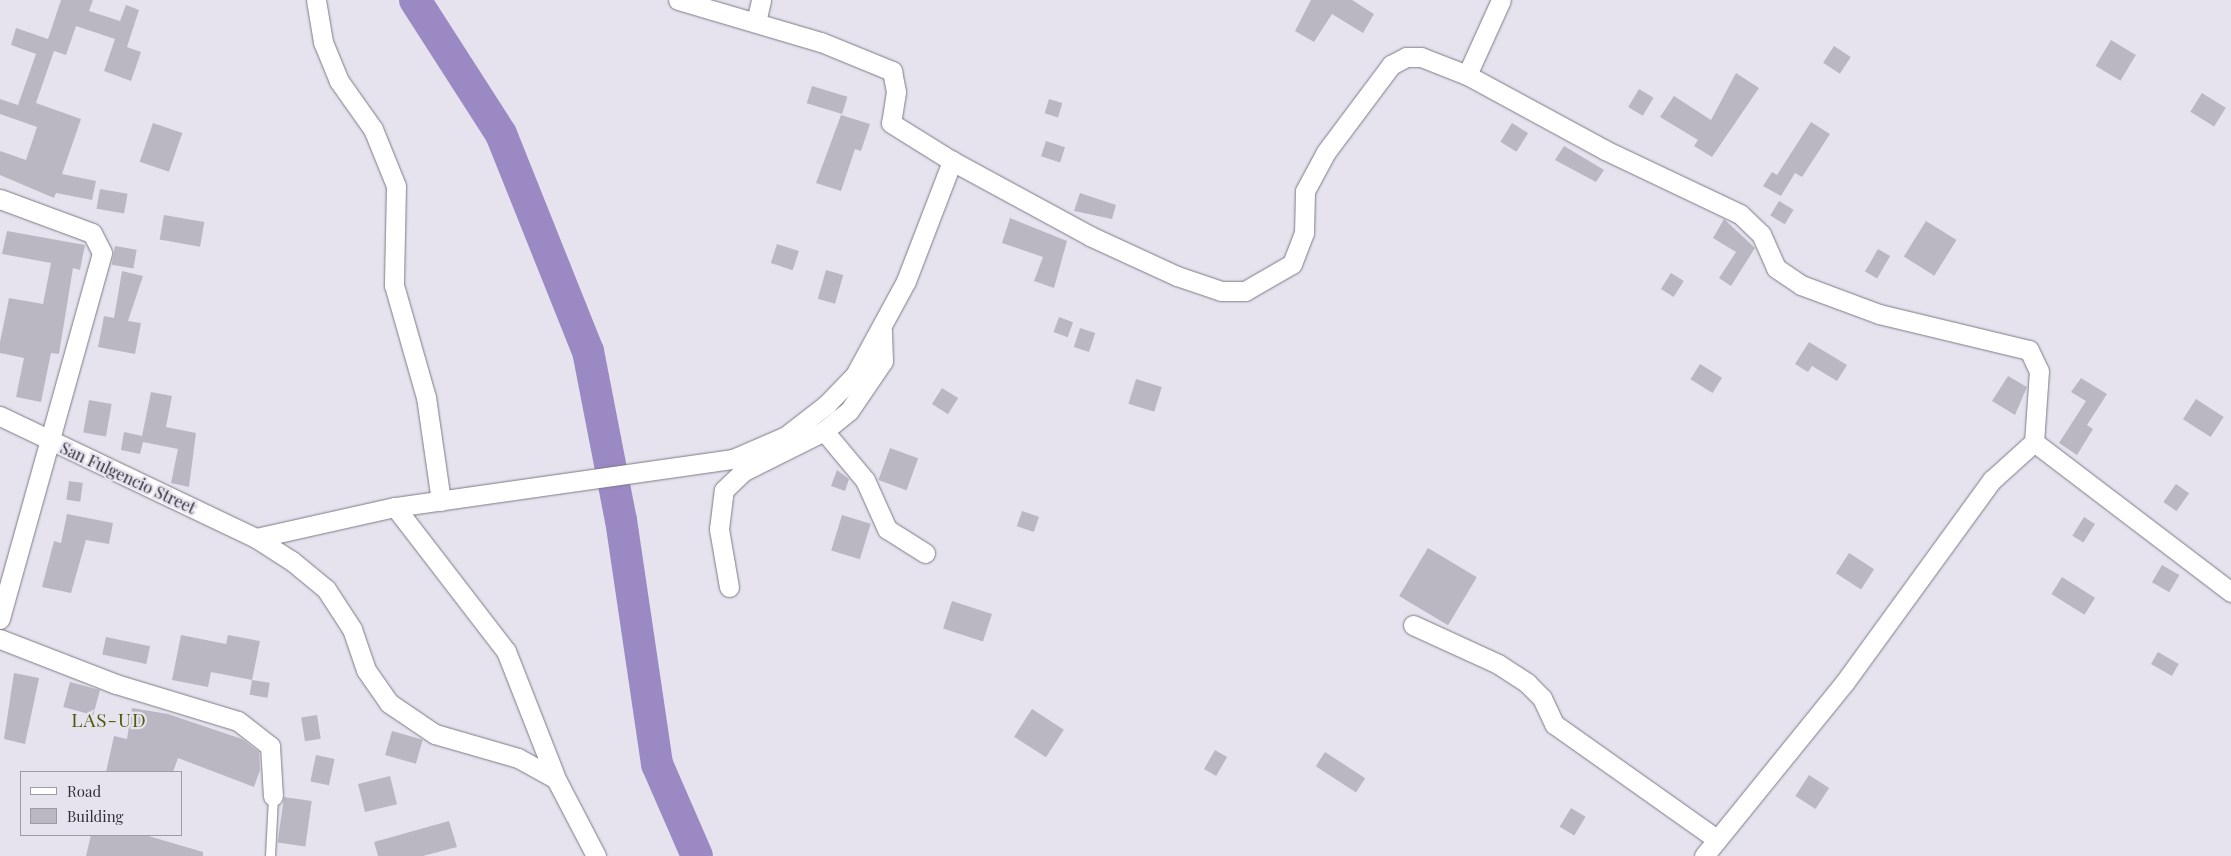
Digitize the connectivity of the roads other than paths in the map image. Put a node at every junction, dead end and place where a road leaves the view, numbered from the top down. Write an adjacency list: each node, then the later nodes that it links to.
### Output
1 (316, 0): 14 (street)
2 (678, 0): 5 (street)
3 (761, 0): 5 (street)
4 (1501, 0): 6 (street)
5 (756, 22): 7 (street)
6 (1467, 75): 7 (street); 13 (street)
7 (952, 161): 9 (street)
8 (0, 199): 12 (street)
9 (882, 329): 11 (street); 14 (street)
10 (0, 416): 12 (street, San Fulgencio Street)
11 (824, 431): 17 (street); 18 (street)
12 (48, 440): 16 (street, San Fulgencio Street); 20 (street)
13 (2034, 442): 19 (street); 25 (street)
14 (448, 500): 15 (street)
15 (395, 507): 16 (street); 23 (street)
16 (256, 538): 23 (street, San Fulgencio Street)
17 (925, 553)
18 (729, 587)
19 (2231, 592)
20 (0, 619)
21 (1413, 625): 25 (street)
22 (0, 639): 24 (street)
23 (556, 779): 27 (street)
24 (273, 796): 26 (lane)
25 (1715, 838): 28 (street)
26 (270, 856)
27 (596, 856)
28 (1704, 856)

